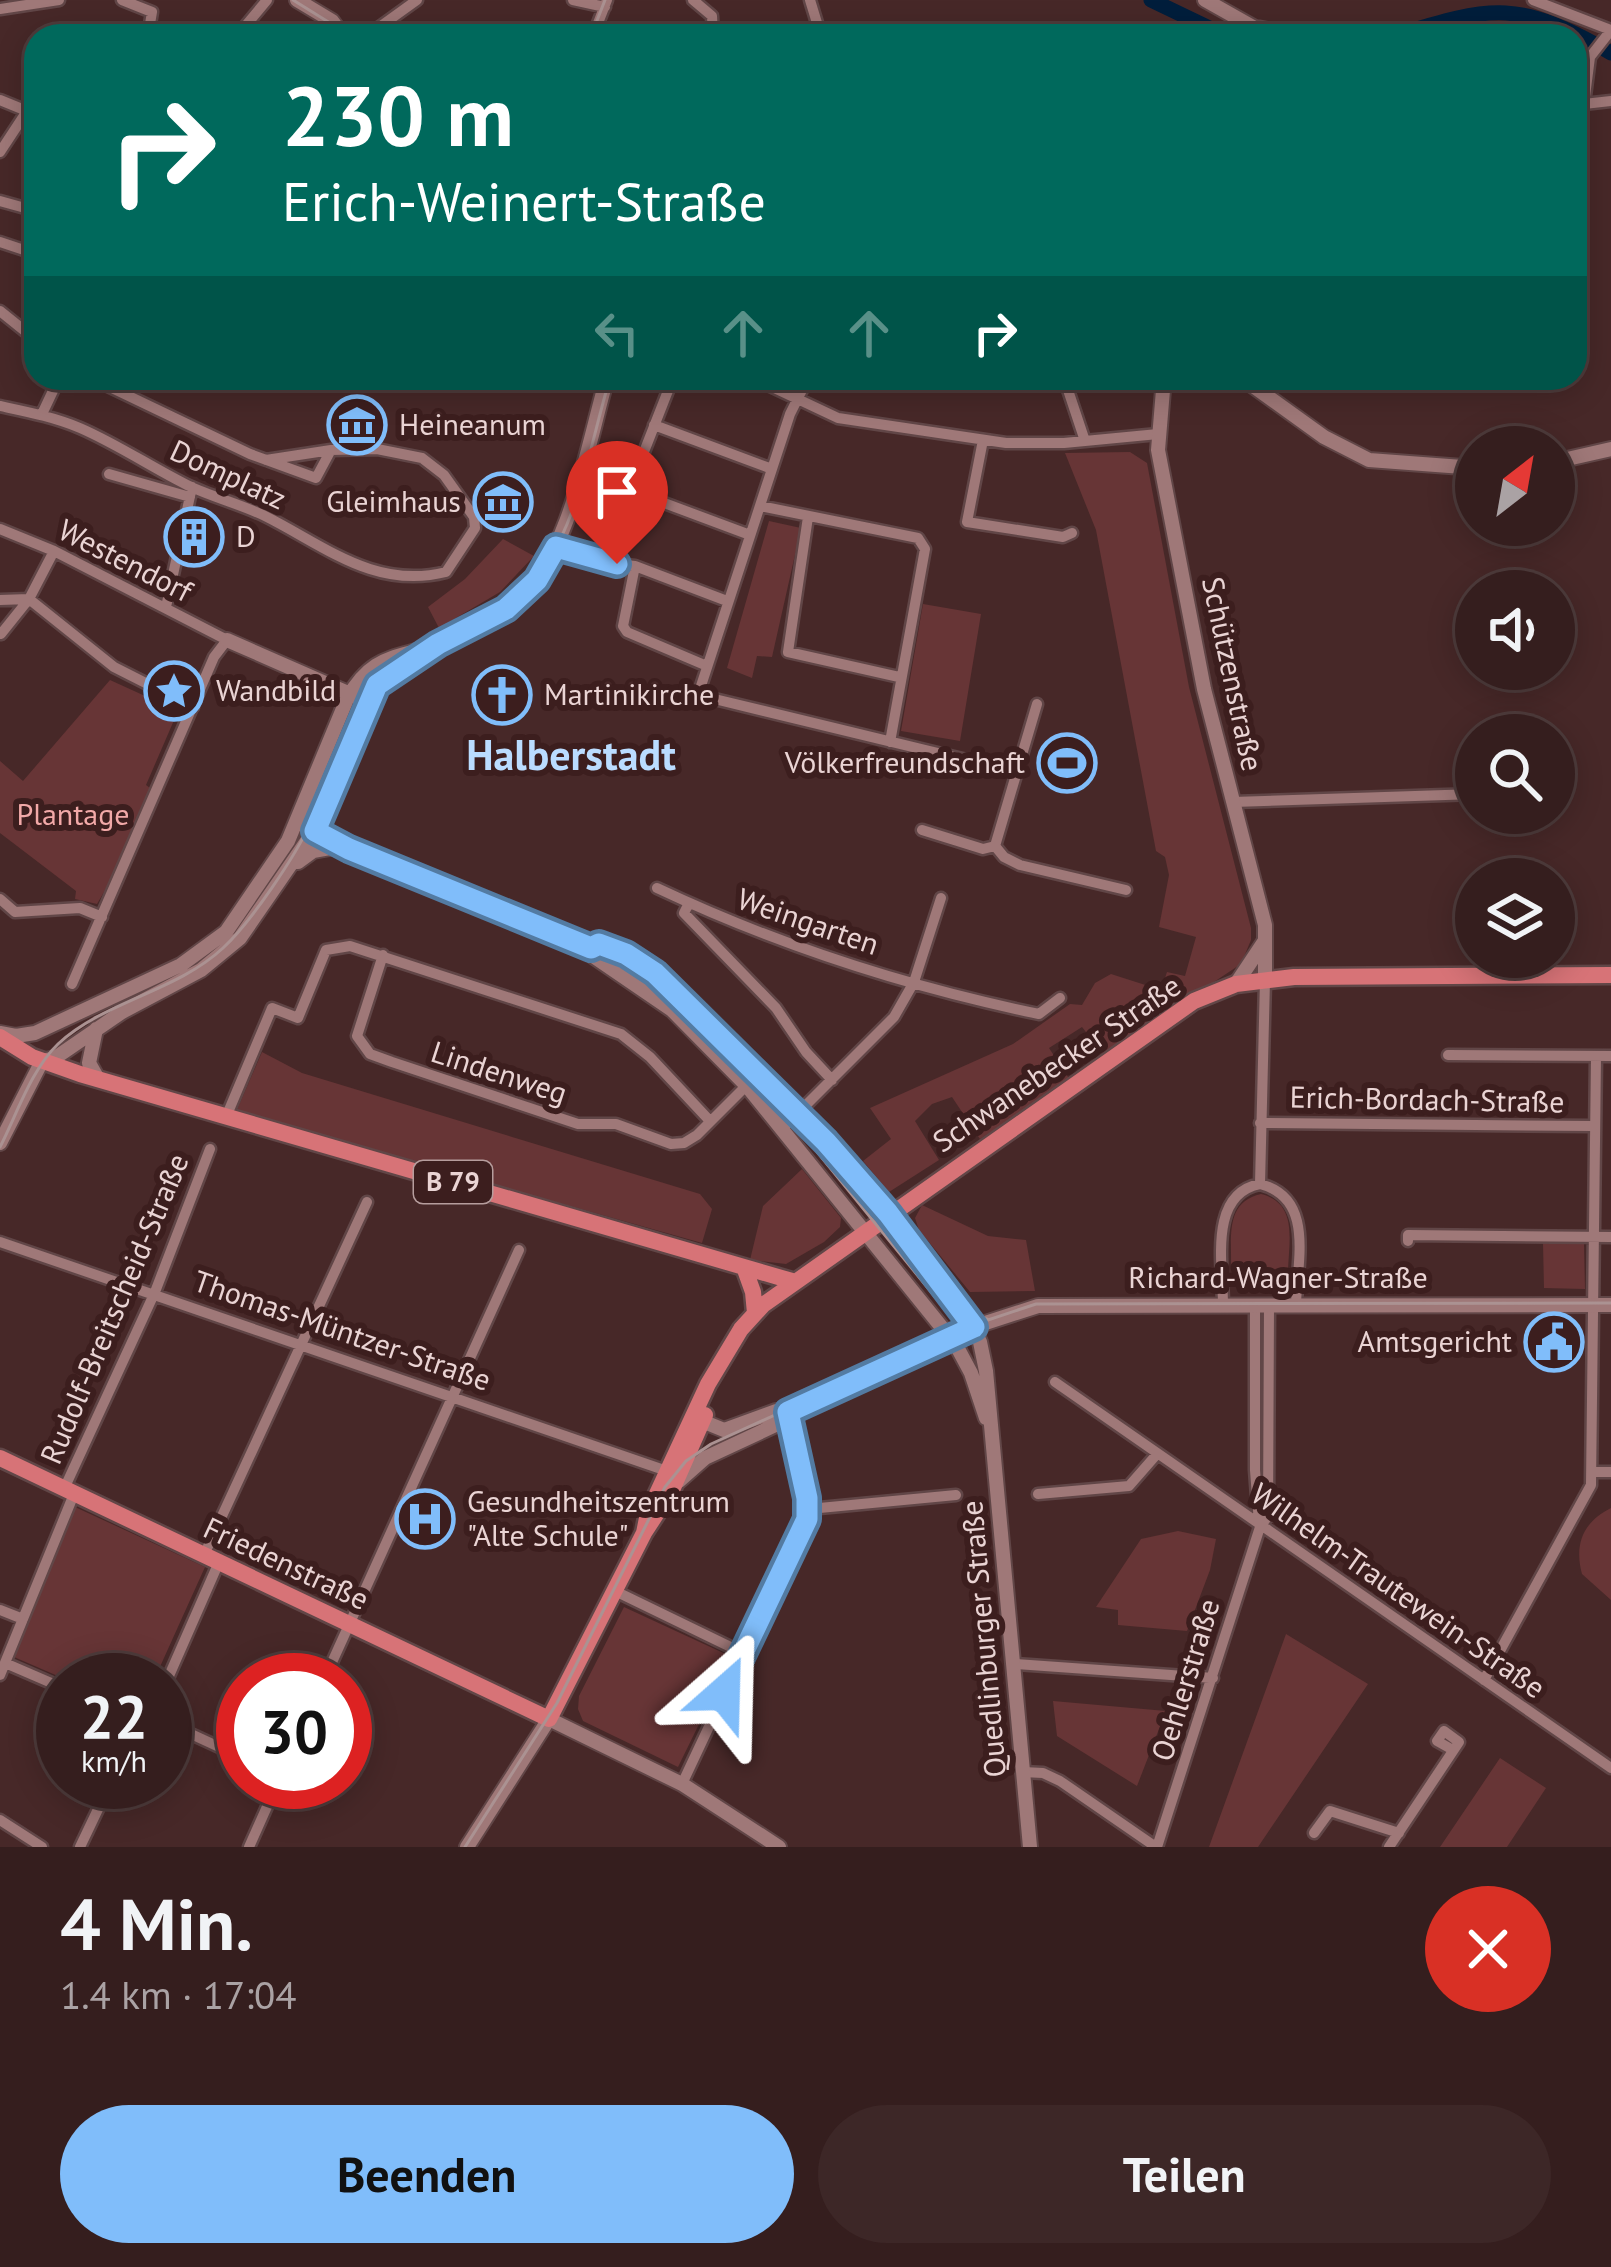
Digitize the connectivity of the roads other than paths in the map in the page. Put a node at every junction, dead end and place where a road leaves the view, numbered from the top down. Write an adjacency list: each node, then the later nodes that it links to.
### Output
1 (59, 0): 11 (street)
2 (122, 0): 12 (street)
3 (267, 0): 13 (street)
4 (297, 0): 14 (street)
5 (417, 0): 15 (street)
6 (573, 0): 10 (street)
7 (693, 0): 16 (street)
8 (1205, 0): 17 (street)
9 (1533, 0): 18 (street)
10 (606, 3)
11 (0, 9)
12 (150, 24)
13 (247, 24)
14 (334, 24)
15 (384, 24)
16 (711, 24)
17 (1249, 24)
18 (1609, 32): 19 (street)
19 (1587, 73)
20 (24, 120): 21 (street)
21 (0, 152)
22 (0, 311): 23 (street)
23 (24, 330)
24 (53, 390): 35 (street)
25 (117, 390): 43 (street, Domplatz)
26 (604, 390): 54 (street)
27 (668, 390): 36 (street)
28 (779, 390): 33 (street)
29 (801, 390): 33 (street)
30 (1068, 390): 39 (street)
31 (1163, 390): 37 (street, Schützenstraße)
32 (1258, 390): 44 (street)
33 (796, 398): 38 (street); 45 (street)
34 (0, 406): 35 (street, Domplatz)
35 (42, 414): 48 (street, Domplatz)
36 (654, 425): 45 (street); 47 (street)
37 (1158, 434): 39 (street); 74 (street, Schützenstraße)
38 (983, 440): 39 (street); 52 (street)
39 (1085, 441)
40 (1611, 449): 42 (street)
41 (331, 450): 43 (street, Domplatz); 43 (street, Domplatz); 48 (street, Domplatz)
42 (1575, 457)
43 (266, 460)
44 (1455, 466)
45 (772, 469): 49 (street)
46 (110, 473): 48 (street, Domplatz)
47 (632, 491): 53 (street); 56 (street)
48 (191, 492): 61 (street)
49 (760, 506): 50 (street); 53 (street)
50 (808, 517): 66 (street); 66 (street)
51 (0, 529): 55 (street, Westendorf)
52 (1072, 533)
53 (750, 535): 60 (street)
54 (556, 547): 56 (street); 64 (street)
55 (54, 551): 58 (street); 61 (street, Westendorf)
56 (617, 564): 57 (street)
57 (635, 566): 60 (street); 65 (street)
58 (29, 599): 59 (street); 62 (street); 70 (street)
59 (0, 600)
60 (727, 601): 65 (street)
61 (166, 607): 63 (street, Westendorf)
62 (1, 634)
63 (227, 640): 67 (street); 70 (street)
64 (438, 644): 67 (street); 68 (street)
65 (706, 666): 71 (street)
66 (899, 677): 71 (street)
67 (350, 694): 68 (street); 75 (street)
68 (367, 702): 77 (street)
69 (1037, 704): 72 (street)
70 (193, 707): 86 (street)
71 (890, 742): 72 (street)
72 (1016, 772): 79 (street)
73 (1455, 795): 74 (street)
74 (1233, 802): 87 (street, Schützenstraße)
75 (298, 822): 77 (street); 95 (street)
76 (922, 830): 79 (street)
77 (315, 831): 78 (street); 80 (street)
78 (341, 845): 80 (street); 104 (street)
79 (995, 846): 82 (street)
80 (289, 869): 96 (street)
81 (657, 888): 85 (street, Weingarten)
82 (1126, 890)
83 (941, 898): 91 (street)
84 (0, 899): 86 (street)
85 (689, 903): 91 (street, Weingarten); 103 (street, Weingarten)
86 (102, 917): 92 (street)
87 (1266, 938): 90 (street, Schützenstraße); 93 (street)
88 (383, 956): 106 (street); 107 (street); 107 (street, Lindenweg)
89 (1611, 976): 90 (main road, Schwanebecker Straße)
90 (1265, 980): 93 (main road, Schwanebecker Straße); 108 (street)
91 (914, 982): 94 (street, Weingarten); 103 (street)
92 (73, 984)
93 (1236, 984): 115 (main road, Schwanebecker Straße)
94 (1060, 998)
95 (69, 1016): 97 (street); 101 (street)
96 (96, 1029): 101 (street); 102 (street)
97 (0, 1035): 101 (main road, B 79)
98 (1448, 1055): 99 (street)
99 (1596, 1057): 100 (street); 109 (street)
100 (1611, 1057)
101 (42, 1061): 102 (main road, B 79); 111 (street)
102 (98, 1079): 106 (main road, B 79)
103 (832, 1080): 105 (street)
104 (752, 1081): 105 (street, Quedlinburger Straße); 107 (street, Lindenweg); 110 (street, Quedlinburger Straße)
105 (799, 1115): 110 (street); 115 (street, Quedlinburger Straße)
106 (226, 1117): 122 (main road, B 79)
107 (710, 1121)
108 (1260, 1123): 109 (street, Erich-Bordach-Straße); 113 (street)
109 (1593, 1126): 117 (street)
110 (784, 1128): 116 (street, Quedlinburger Straße)
111 (0, 1143)
112 (210, 1149): 124 (street, Rudolf-Breitscheid-Straße)
113 (1260, 1184): 126 (street); 128 (street)
114 (367, 1202): 133 (street)
115 (888, 1213): 116 (main road, Schwanebecker Straße); 131 (street, Quedlinburger Straße)
116 (866, 1230): 123 (main road, Schwanebecker Straße); 132 (street, Quedlinburger Straße)
117 (1592, 1237): 118 (street); 119 (street); 129 (street)
118 (1611, 1237)
119 (1408, 1241)
120 (0, 1242): 124 (street, Thomas-Müntzer-Straße)
121 (518, 1250): 135 (street)
122 (744, 1267): 123 (main road, B 79); 130 (main road)
123 (792, 1281): 130 (main road, Schwanebecker Straße)
124 (154, 1292): 133 (street, Thomas-Müntzer-Straße); 145 (street, Rudolf-Breitscheid-Straße)
125 (1611, 1304): 129 (street, Richard-Wagner-Straße)
126 (1223, 1305): 127 (street, Richard-Wagner-Straße); 131 (street, Richard-Wagner-Straße)
127 (1262, 1305): 128 (street, Richard-Wagner-Straße); 149 (street, Oehlerstraße)
128 (1296, 1305): 129 (street, Richard-Wagner-Straße)
129 (1593, 1305): 142 (street)
130 (754, 1313): 137 (main road, Schwanebecker Straße)
131 (974, 1327): 132 (street, Richard-Wagner-Straße); 138 (street, Quedlinburger Straße)
132 (950, 1337): 136 (street, Richard-Wagner-Straße); 138 (street, Quedlinburger Straße)
133 (302, 1342): 135 (street, Thomas-Müntzer-Straße); 151 (street)
134 (1055, 1382): 139 (street, Wilhelm-Trautewein-Straße)
135 (453, 1396): 141 (street, Thomas-Müntzer-Straße); 155 (street)
136 (787, 1410): 137 (street); 144 (street); 148 (street)
137 (697, 1419): 141 (main road); 144 (main road)
138 (992, 1427): 159 (street, Quedlinburger Straße)
139 (1157, 1454): 146 (street); 149 (street, Wilhelm-Trautewein-Straße)
140 (0, 1457): 145 (main road, Friedenstraße)
141 (668, 1471): 150 (main road)
142 (1592, 1472): 143 (street); 162 (street)
143 (1611, 1472)
144 (672, 1490): 150 (main road)
145 (69, 1491): 151 (main road, Friedenstraße); 154 (street, Rudolf-Breitscheid-Straße)
146 (1037, 1494)
147 (956, 1495): 148 (street)
148 (808, 1510): 158 (street)
149 (1260, 1527): 161 (street, Oehlerstraße); 162 (street, Wilhelm-Trautewein-Straße)
150 (644, 1533): 152 (main road)
151 (212, 1558): 155 (main road, Friedenstraße); 156 (street)
152 (615, 1591): 158 (street); 164 (main road)
153 (0, 1610): 154 (street)
154 (23, 1619): 160 (street, Rudolf-Breitscheid-Straße)
155 (350, 1624): 157 (street); 164 (main road, Friedenstraße)
156 (177, 1653)
157 (337, 1653)
158 (743, 1653): 168 (street)
159 (1015, 1664): 161 (street); 167 (street, Quedlinburger Straße)
160 (2, 1669): 163 (street)
161 (1213, 1678): 180 (street, Oehlerstraße)
162 (1484, 1679): 166 (street, Wilhelm-Trautewein-Straße)
163 (36, 1680)
164 (549, 1719): 168 (street); 177 (street)
165 (1453, 1750): 173 (street)
166 (1611, 1768)
167 (1024, 1772): 179 (street, Quedlinburger Straße); 180 (street)
168 (682, 1784): 178 (street)
169 (98, 1809): 175 (street)
170 (266, 1809): 176 (street)
171 (0, 1820): 174 (street)
172 (1314, 1833): 173 (street)
173 (1399, 1833): 181 (street)
174 (42, 1847)
175 (80, 1847)
176 (249, 1847)
177 (467, 1847)
178 (778, 1847)
179 (1030, 1847)
180 (1156, 1847)
181 (1389, 1847)

